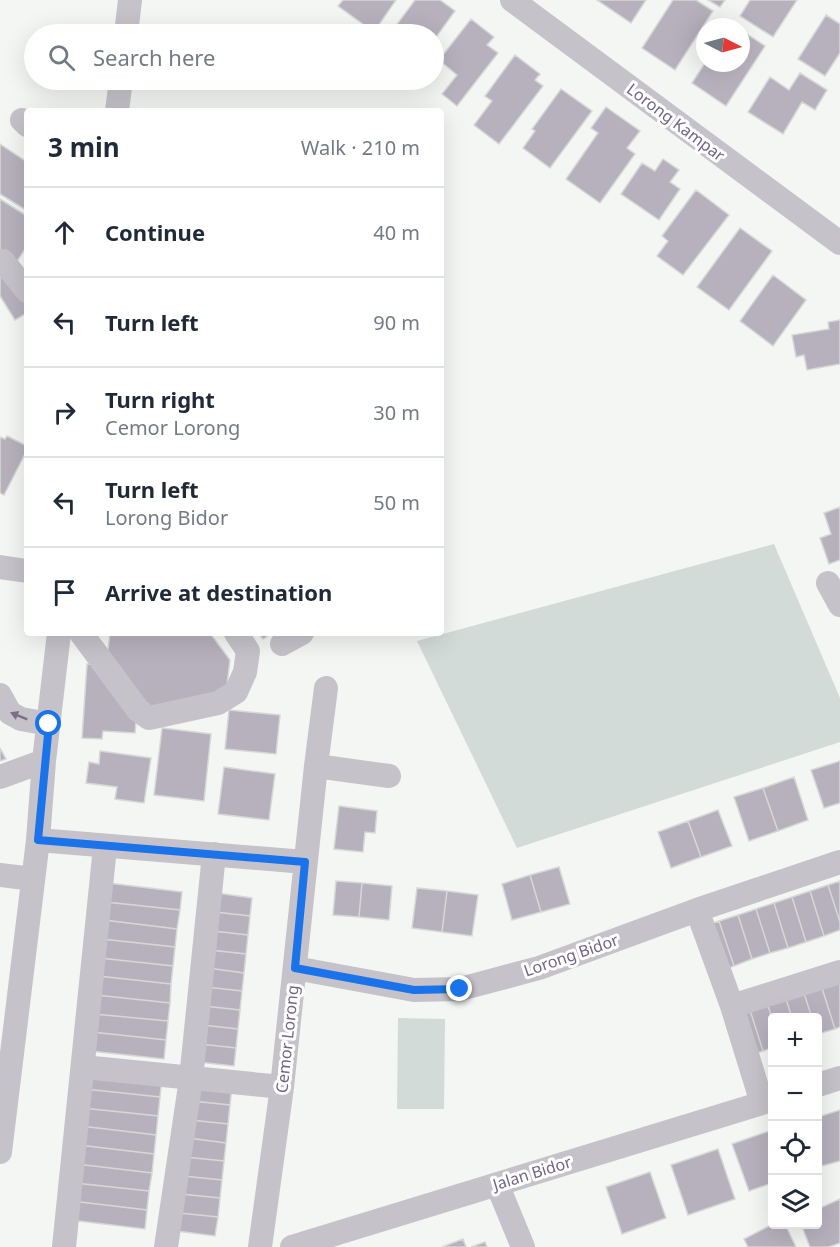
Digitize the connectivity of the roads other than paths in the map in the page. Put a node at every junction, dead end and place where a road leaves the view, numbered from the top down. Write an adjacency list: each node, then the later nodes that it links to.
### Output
1 (130, 0): 3 (street)
2 (512, 0): 6 (street, Lorong Kampar)
3 (127, 24)
4 (120, 90): 5 (street)
5 (117, 108)
6 (840, 243)
7 (3, 261): 8 (street)
8 (24, 287)
9 (0, 567): 10 (street)
10 (24, 571)
11 (828, 583): 12 (street)
12 (840, 604)
13 (59, 636): 18 (street)
14 (83, 636): 15 (street)
15 (238, 636)
16 (326, 688): 20 (street, Cemor Lorong)
17 (0, 694): 18 (street, one-way to 17)
18 (49, 724): 19 (street)
19 (44, 761): 22 (street); 23 (street)
20 (315, 766): 21 (street); 26 (street, Cemor Lorong)
21 (389, 776)
22 (0, 777)
23 (38, 840): 24 (street); 29 (street)
24 (105, 847): 25 (street); 34 (street)
25 (214, 854): 26 (street); 37 (street)
26 (305, 862): 31 (street, Cemor Lorong)
27 (840, 862): 30 (street, Lorong Bidor)
28 (0, 875): 29 (street)
29 (33, 879): 35 (street)
30 (698, 910): 31 (street, Lorong Bidor); 33 (street)
31 (295, 968): 39 (street, Cemor Lorong)
32 (840, 972): 33 (street)
33 (732, 1006): 40 (street)
34 (83, 1067): 37 (street); 43 (street)
35 (4, 1077): 41 (street)
36 (840, 1078): 38 (street)
37 (191, 1079): 39 (street); 44 (street)
38 (822, 1084)
39 (282, 1087): 45 (street, Cemor Lorong)
40 (767, 1102): 42 (street, Jalan Bidor)
41 (0, 1152)
42 (497, 1184): 46 (street, Jalan Bidor); 47 (street)
43 (64, 1247)
44 (166, 1247)
45 (260, 1247)
46 (292, 1247)
47 (523, 1247)

